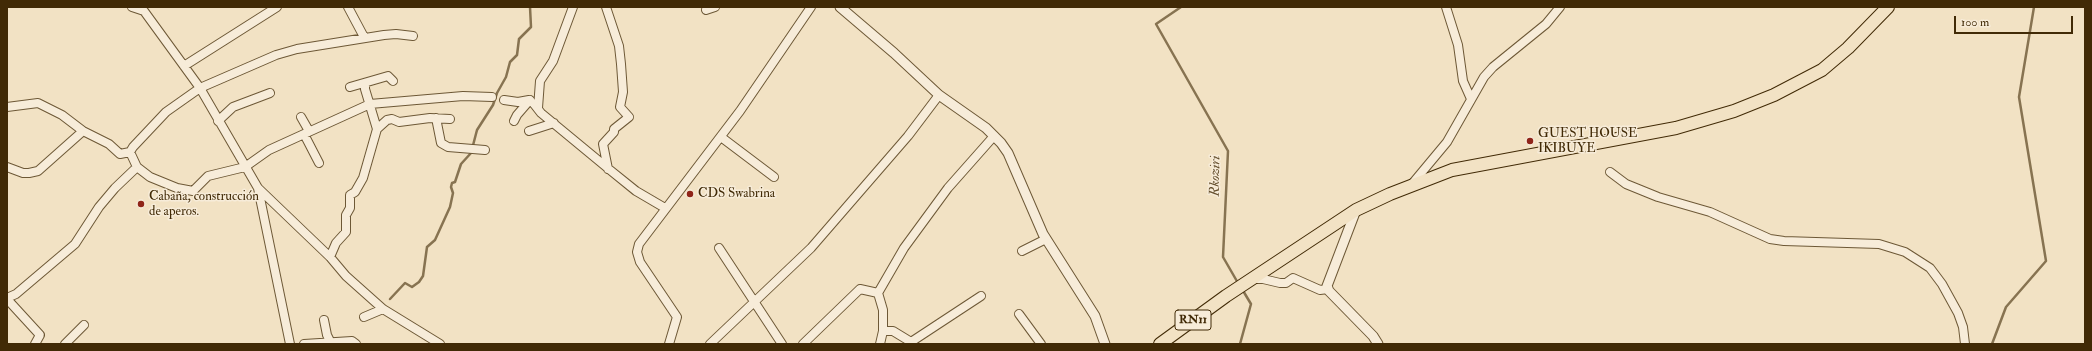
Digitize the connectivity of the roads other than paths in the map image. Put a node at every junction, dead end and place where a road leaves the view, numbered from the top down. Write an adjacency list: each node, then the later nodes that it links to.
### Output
1 (132, 7): 12 (street)
2 (277, 7): 16 (street)
3 (348, 7): 15 (street)
4 (573, 7): 22 (street)
5 (606, 7): 43 (street)
6 (715, 7): 13 (street)
7 (811, 7): 42 (street)
8 (840, 7): 23 (street)
9 (1446, 7): 25 (street)
10 (1560, 7): 25 (street)
11 (1888, 7): 54 (main road, RN11)
12 (144, 9): 16 (street)
13 (706, 10)
14 (413, 36): 15 (street)
15 (364, 38): 20 (street)
16 (184, 66): 20 (street)
17 (393, 81): 18 (street)
18 (365, 83): 19 (street); 28 (street)
19 (350, 87)
20 (200, 88): 34 (street); 45 (street)
21 (270, 93): 34 (street)
22 (539, 94): 27 (street); 30 (street)
23 (939, 95): 41 (street); 67 (street)
24 (492, 97): 28 (street)
25 (1470, 99): 54 (street)
26 (504, 100): 27 (street)
27 (529, 100): 30 (street); 35 (street)
28 (370, 104): 37 (street); 40 (street)
29 (7, 107): 38 (street)
30 (538, 108): 36 (street)
31 (301, 117): 40 (street)
32 (436, 118): 33 (street); 37 (street); 44 (street)
33 (450, 119)
34 (218, 121): 50 (street)
35 (514, 121)
36 (554, 123): 39 (street); 46 (street)
37 (377, 129): 61 (street)
38 (83, 131): 45 (street); 48 (street)
39 (529, 131)
40 (306, 132): 47 (street); 50 (street)
41 (994, 136): 58 (street); 64 (street)
42 (721, 138): 53 (street); 56 (street)
43 (603, 144): 46 (street); 51 (street)
44 (485, 150)
45 (130, 152): 49 (street)
46 (589, 153): 51 (street)
47 (319, 163)
48 (7, 167)
49 (137, 167): 50 (street); 66 (street)
50 (245, 168): 55 (street)
51 (608, 169): 56 (street)
52 (1610, 172): 90 (street)
53 (774, 177)
54 (1412, 184): 57 (main road, RN11)
55 (258, 188): 61 (street); 77 (street)
56 (665, 208): 81 (street)
57 (1356, 210): 62 (main road, RN11); 63 (street)
58 (1046, 239): 60 (street); 87 (street)
59 (718, 248): 67 (street)
60 (1022, 251)
61 (330, 256): 68 (street)
62 (1248, 282): 63 (street); 88 (main road, RN11)
63 (1328, 289): 89 (street)
64 (878, 293): 73 (street); 84 (street)
65 (982, 296): 73 (street)
66 (7, 299): 75 (street)
67 (754, 301): 82 (street); 83 (street)
68 (383, 309): 70 (street); 80 (street)
69 (1019, 314): 86 (street)
70 (364, 317)
71 (324, 320): 74 (street)
72 (84, 325): 76 (street)
73 (883, 331): 85 (street)
74 (331, 343): 78 (street); 79 (street)
75 (35, 344)
76 (65, 344)
77 (290, 344)
78 (304, 344)
79 (356, 344)
80 (440, 344)
81 (669, 344)
82 (710, 344)
83 (782, 344)
84 (803, 344)
85 (880, 344)
86 (1041, 344)
87 (1105, 344)
88 (1160, 344)
89 (1378, 344)
90 (1965, 344)

